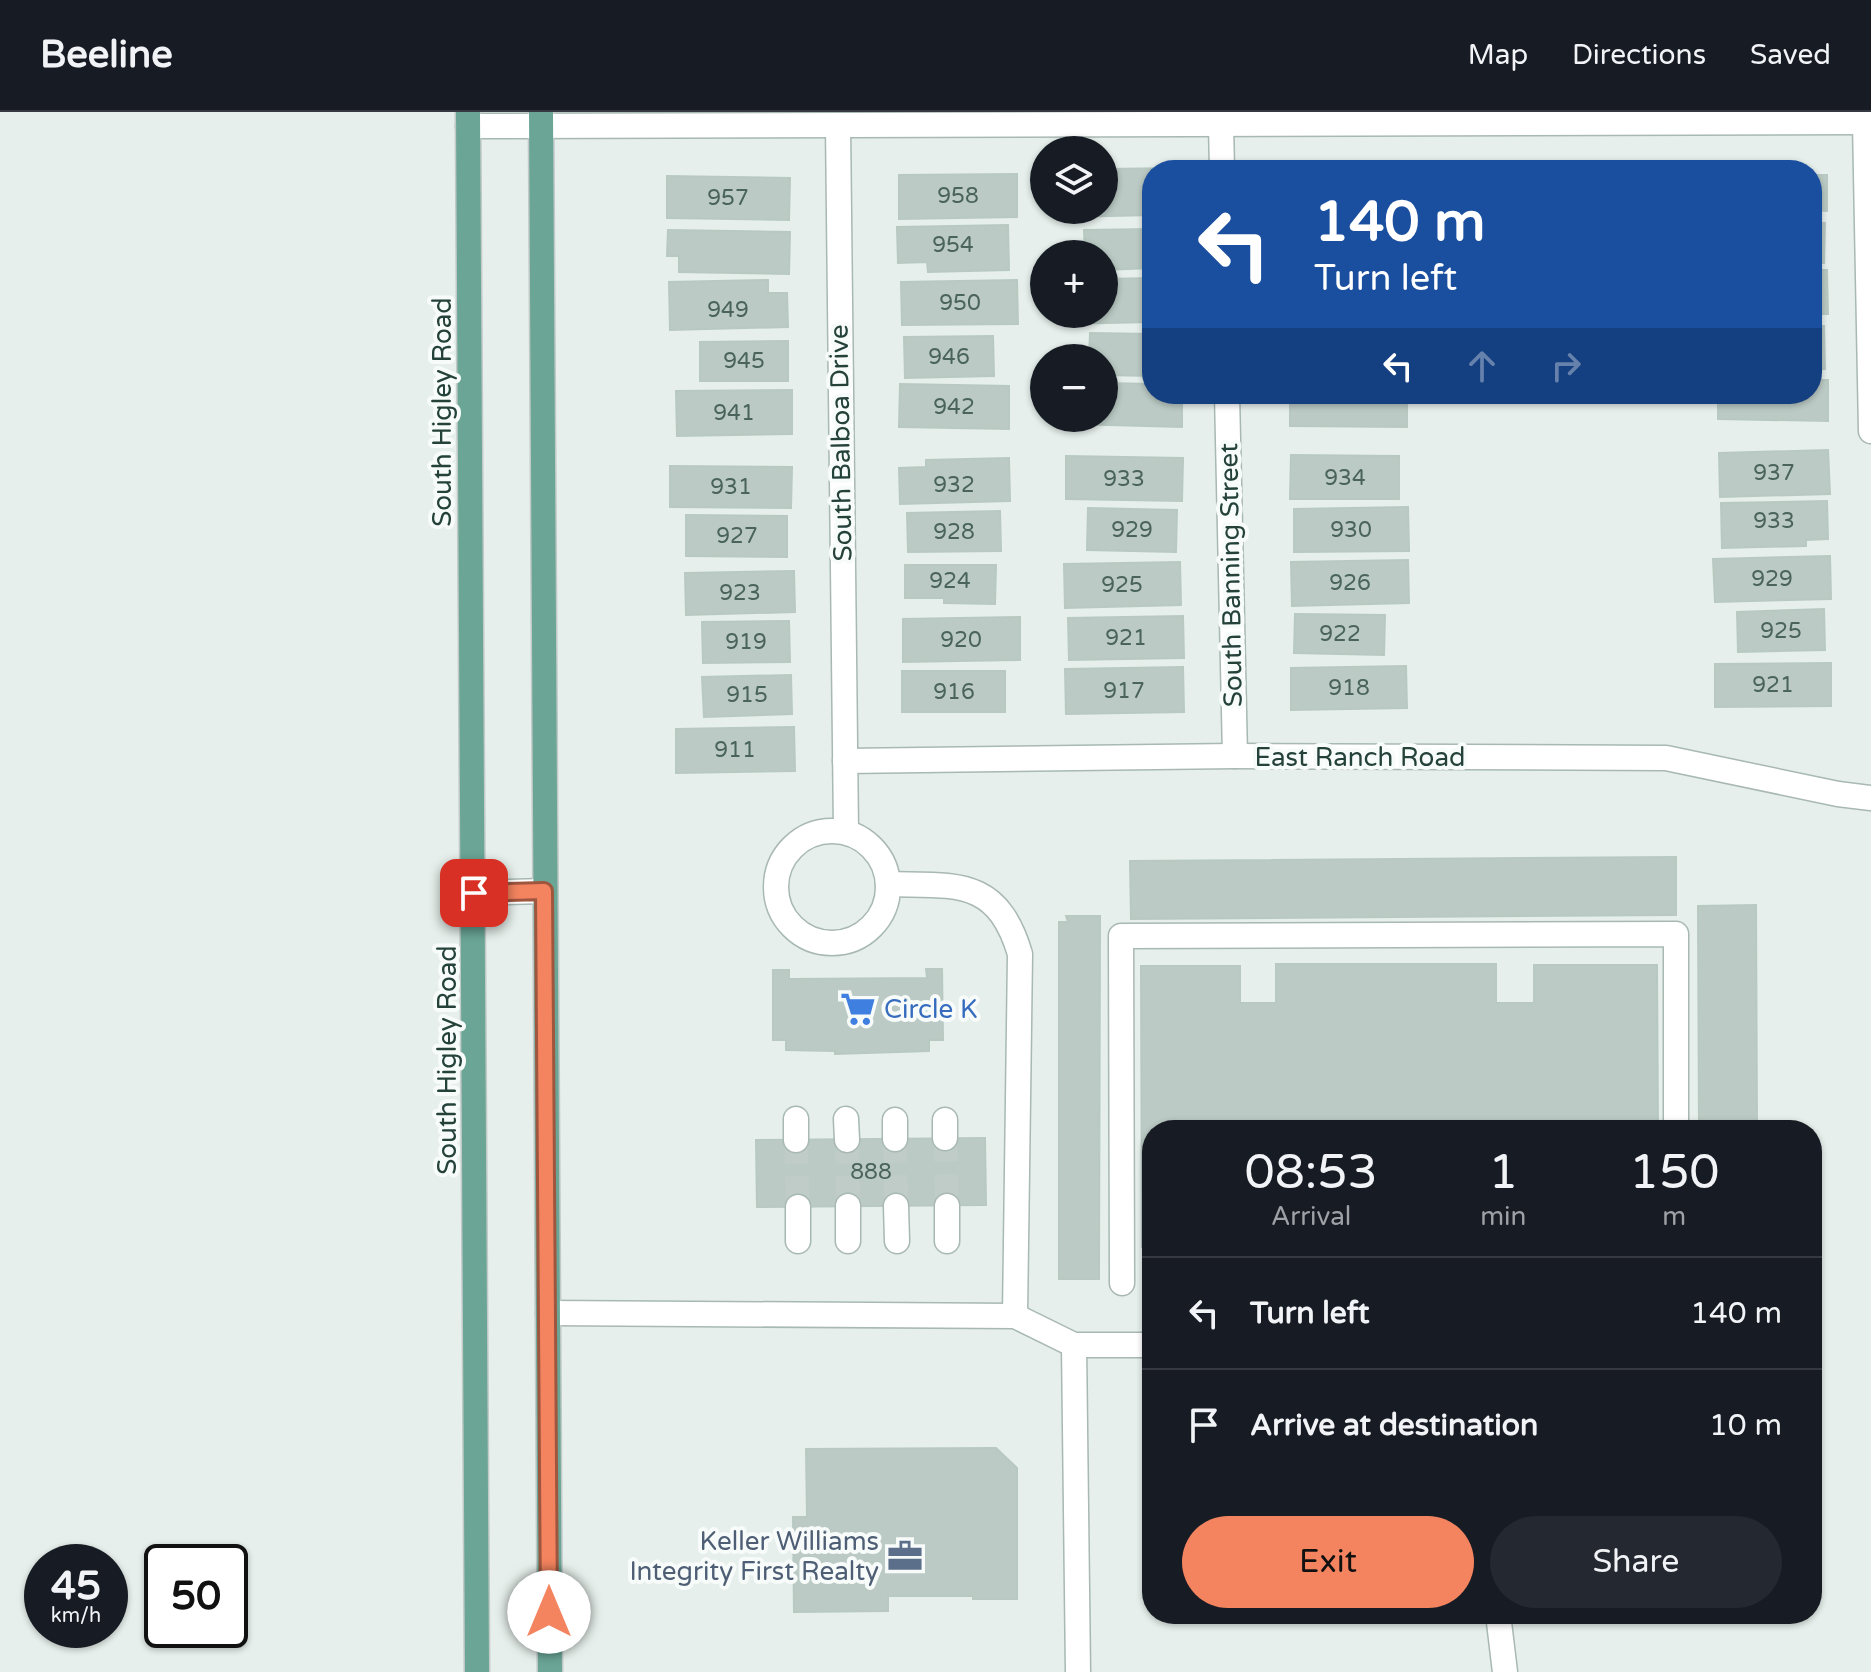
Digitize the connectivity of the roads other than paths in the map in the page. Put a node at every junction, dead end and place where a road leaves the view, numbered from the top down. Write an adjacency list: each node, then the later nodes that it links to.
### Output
1 (468, 119): 2 (street); 15 (main road, South Higley Road)
2 (542, 119): 5 (street); 14 (main road)
3 (1868, 122): 4 (street); 8 (street)
4 (1221, 125): 5 (street); 6 (street)
5 (838, 126): 10 (street, South Balboa Drive)
6 (1222, 160)
7 (1227, 404): 9 (street, South Banning Street)
8 (1871, 431)
9 (1235, 756): 10 (street, East Ranch Road); 11 (street, East Ranch Road)
10 (845, 761): 12 (street, South Balboa Drive)
11 (1871, 798)
12 (846, 832): 13 (street); 13 (street)
13 (888, 884): 27 (street)
14 (544, 891): 15 (street); 26 (main road)
15 (474, 893): 31 (main road, South Higley Road)
16 (1676, 1120): 25 (street)
17 (848, 1206): 22 (street)
18 (896, 1206): 23 (street)
19 (947, 1206): 24 (street)
20 (798, 1207): 21 (street)
21 (798, 1241)
22 (848, 1241)
23 (897, 1241)
24 (947, 1241)
25 (1122, 1283)
26 (548, 1313): 27 (street); 32 (main road)
27 (1015, 1316): 28 (street)
28 (1074, 1345): 29 (street); 33 (street)
29 (1142, 1345)
30 (1499, 1624): 34 (street)
31 (477, 1672)
32 (550, 1672)
33 (1078, 1672)
34 (1505, 1672)

